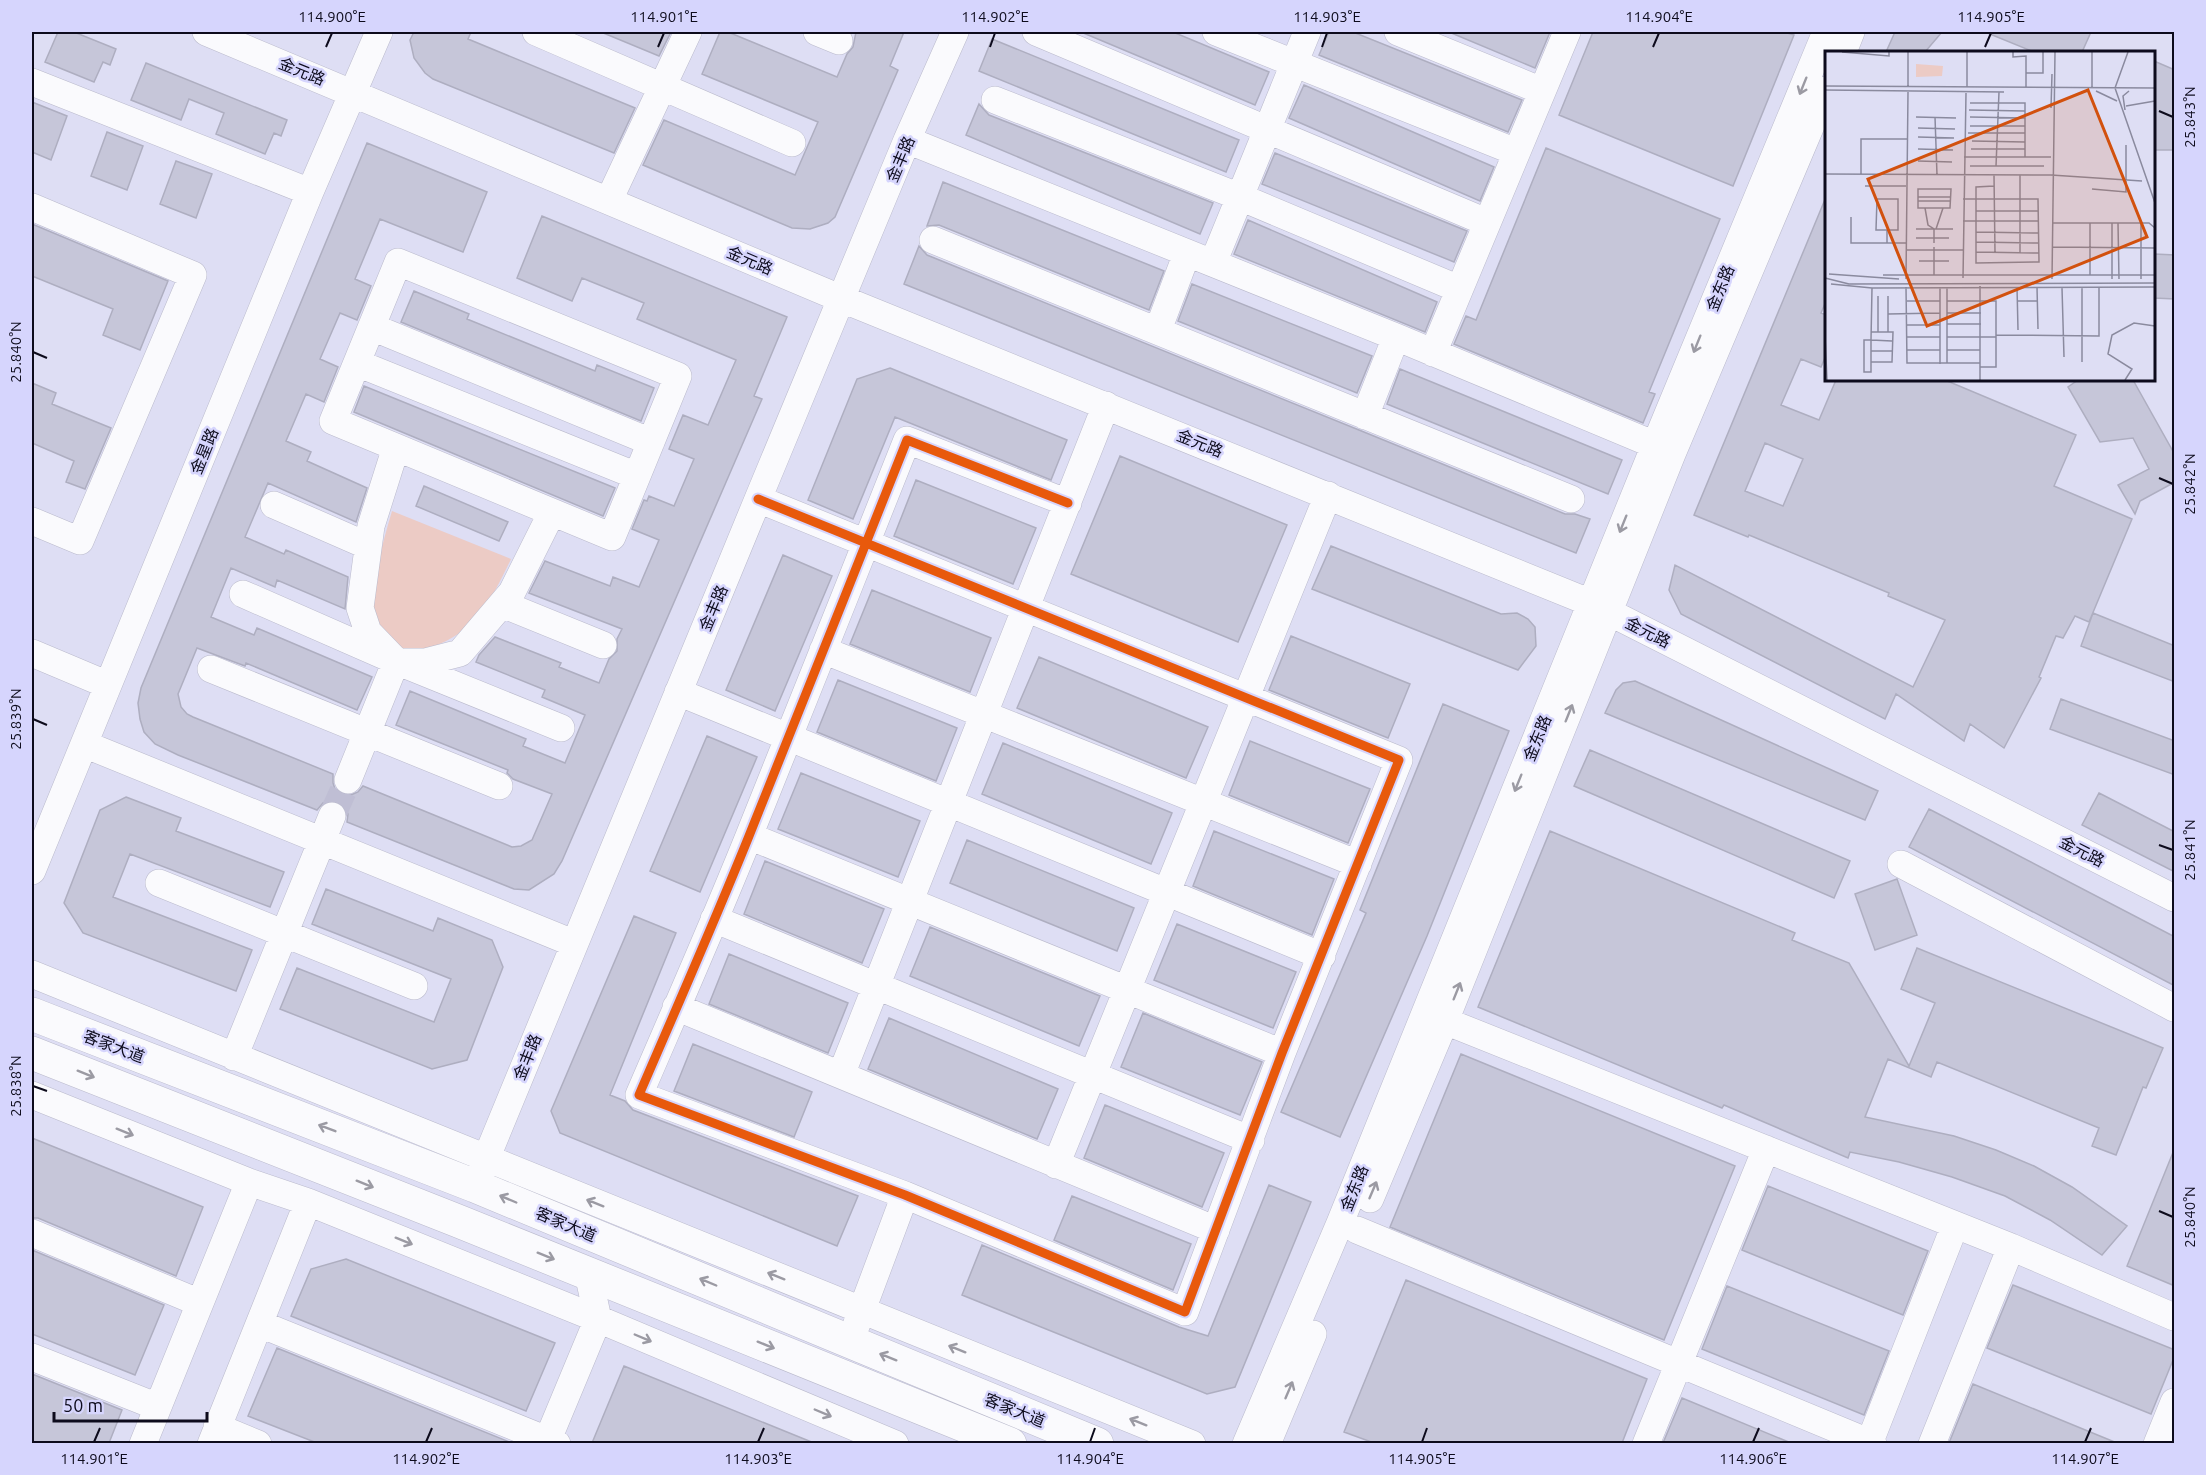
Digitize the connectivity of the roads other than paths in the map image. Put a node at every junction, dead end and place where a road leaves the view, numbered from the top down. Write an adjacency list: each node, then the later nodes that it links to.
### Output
1 (206, 32): 18 (street, 金元路)
2 (379, 32): 18 (street, 金星路)
3 (536, 32): 16 (street)
4 (688, 32): 16 (street)
5 (955, 32): 22 (street, 金丰路)
6 (1035, 32): 21 (street)
7 (1216, 32): 14 (street)
8 (1307, 32): 14 (street)
9 (1398, 32): 17 (street)
10 (1567, 32): 17 (street)
11 (1826, 32): 43 (street, 金东路, one-way to 43)
12 (1851, 32): 13 (street)
13 (1843, 51)
14 (1294, 64): 21 (street); 24 (street)
15 (32, 82): 25 (street)
16 (663, 86): 23 (street); 27 (street)
17 (1542, 91): 24 (street)
18 (354, 92): 25 (street, 金星路); 27 (street, 金元路)
19 (1825, 95): 58 (street, 金东路)
20 (995, 100): 26 (street)
21 (1267, 129): 26 (street); 29 (street)
22 (908, 140): 31 (street); 34 (street, 金丰路)
23 (792, 143)
24 (1516, 152): 29 (street)
25 (310, 192): 64 (street, 金星路)
26 (1240, 197): 32 (street); 33 (street)
27 (609, 200): 34 (street, 金元路)
28 (32, 207): 52 (street)
29 (1486, 222): 33 (street)
30 (933, 240): 36 (street)
31 (1187, 253): 32 (street); 36 (street)
32 (1213, 263): 37 (street)
33 (1459, 289): 38 (street)
34 (842, 298): 40 (street, 金元路); 47 (street, 金丰路)
35 (372, 327): 39 (street); 42 (street); 42 (street)
36 (1158, 330): 41 (street)
37 (1396, 338): 38 (street); 41 (street)
38 (1433, 353): 43 (street)
39 (357, 363): 44 (street); 45 (street)
40 (1106, 405): 46 (street, 金元路); 49 (street)
41 (1365, 416): 48 (street)
42 (651, 442): 45 (street)
43 (1655, 445): 58 (street, 金东路, one-way to 58)
44 (396, 447): 51 (street); 54 (street)
45 (637, 476): 51 (street)
46 (1328, 495): 58 (street, 金元路); 66 (street)
47 (758, 499): 53 (street); 65 (street, 金丰路)
48 (1570, 499)
49 (1068, 503): 53 (street); 57 (street)
50 (274, 505): 54 (street)
51 (552, 512): 56 (street)
52 (32, 521)
53 (866, 543): 57 (street); 60 (street)
54 (369, 546): 62 (street)
55 (243, 594): 62 (street)
56 (502, 604): 59 (street); 62 (street)
57 (1026, 608): 66 (street); 67 (street)
58 (1600, 608): 84 (street, 金元路); 97 (street, 金东路, one-way to 58); 135 (street, 金东路, one-way to 135)
59 (603, 645)
60 (823, 650): 67 (street); 70 (street)
61 (32, 654): 64 (street)
62 (396, 661): 68 (street); 69 (street)
63 (211, 669): 69 (street)
64 (108, 685): 71 (street, 金星路)
65 (678, 692): 70 (street); 88 (street, 金丰路)
66 (1246, 697): 74 (street); 79 (street)
67 (984, 715): 74 (street); 75 (street)
68 (561, 728)
69 (368, 732): 72 (street); 73 (street)
70 (788, 738): 75 (street); 77 (street)
71 (84, 744): 78 (street); 81 (street, 金星路)
72 (348, 780)
73 (499, 786)
74 (1203, 802): 79 (street); 83 (street)
75 (948, 804): 83 (street); 85 (street)
76 (332, 816): 78 (street)
77 (749, 836): 85 (street); 86 (street)
78 (322, 841): 87 (street); 88 (street)
79 (1358, 864): 89 (street)
80 (1901, 864): 95 (street)
81 (32, 871)
82 (159, 883): 87 (street)
83 (1167, 893): 89 (street); 93 (street)
84 (2175, 898)
85 (910, 902): 92 (street); 93 (street)
86 (714, 919): 92 (street); 94 (street)
87 (284, 934): 91 (street); 100 (street)
88 (573, 943): 107 (street, 金丰路)
89 (1322, 956): 99 (street)
90 (32, 974): 100 (street)
91 (414, 986)
92 (876, 986): 101 (street); 102 (street)
93 (1127, 990): 99 (street); 102 (street)
94 (676, 1007): 101 (street); 109 (street)
95 (2175, 1008)
96 (32, 1014): 107 (main road, 客家大道, one-way to 96)
97 (1445, 1021): 105 (street); 113 (street, 金东路, one-way to 97)
98 (32, 1053): 116 (main road, 客家大道, one-way to 116)
99 (1282, 1053): 104 (street)
100 (234, 1057): 107 (street)
101 (841, 1075): 106 (street)
102 (1093, 1075): 104 (street); 106 (street)
103 (32, 1095): 108 (street, one-way to 108)
104 (1251, 1140): 112 (street)
105 (1766, 1149): 111 (street); 124 (street)
106 (1056, 1165): 112 (street)
107 (480, 1172): 118 (street, one-way to 107); 122 (main road, 客家大道, one-way to 107)
108 (249, 1182): 110 (street); 117 (street)
109 (905, 1195): 112 (street); 118 (street)
110 (308, 1202): 120 (street, one-way to 120); 121 (street)
111 (1955, 1224): 115 (street); 138 (street)
112 (1216, 1230)
113 (1357, 1230): 124 (street); 136 (street, 金东路, one-way to 113)
114 (32, 1233): 117 (street)
115 (2011, 1246): 119 (street); 139 (street)
116 (588, 1273): 120 (street); 132 (main road, 客家大道, one-way to 132)
117 (200, 1303): 126 (street)
118 (862, 1311): 122 (street); 134 (street, one-way to 118)
119 (2175, 1317)
120 (598, 1319): 128 (street); 131 (street, one-way to 131)
121 (260, 1324): 127 (street); 128 (street)
122 (850, 1341): 133 (main road, 客家大道, one-way to 122)
123 (32, 1357): 126 (street)
124 (1678, 1363): 137 (street); 138 (street)
125 (2175, 1402): 140 (street)
126 (158, 1407): 129 (street)
127 (214, 1435): 130 (street)
128 (550, 1442)
129 (143, 1443)
130 (258, 1443)
131 (895, 1443)
132 (1010, 1443)
133 (1097, 1443)
134 (1192, 1443)
135 (1246, 1443)
136 (1267, 1443)
137 (1646, 1443)
138 (1870, 1443)
139 (1932, 1443)
140 (2157, 1443)

